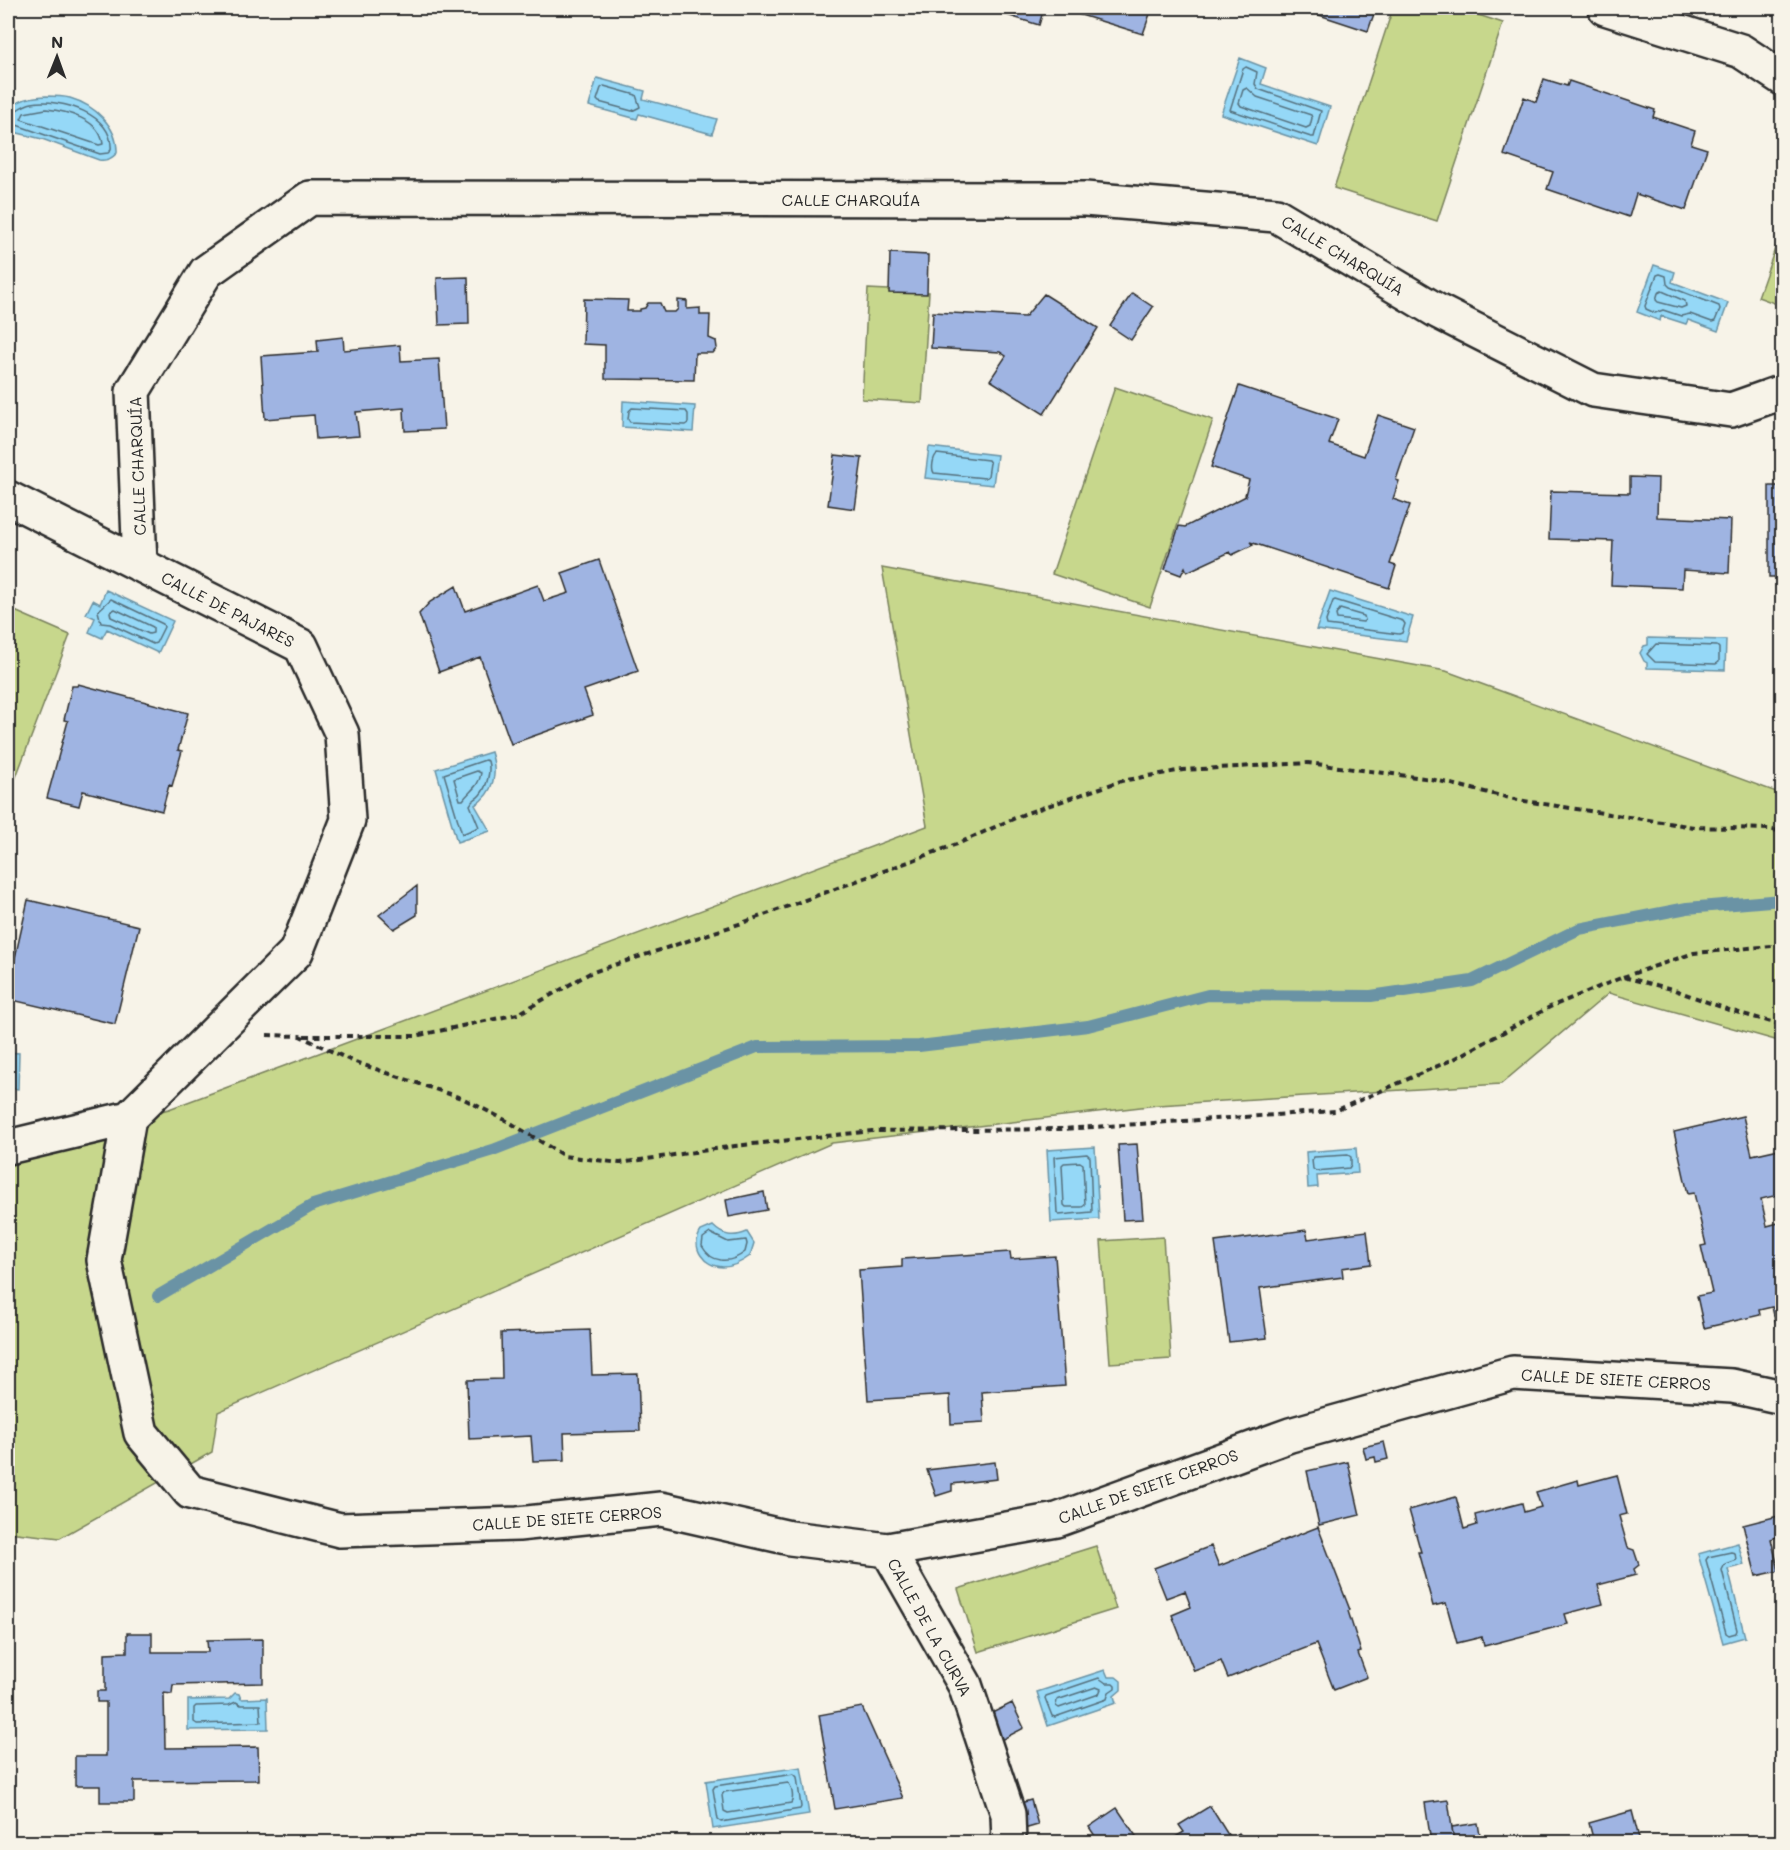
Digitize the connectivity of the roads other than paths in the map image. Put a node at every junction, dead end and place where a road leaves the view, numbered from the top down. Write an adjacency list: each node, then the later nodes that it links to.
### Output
1 (1605, 8): 2 (street)
2 (1782, 78)
3 (1782, 392): 5 (street, CALLE CHARQUÍA)
4 (8, 498): 5 (street, CALLE DE PAJARES)
5 (140, 565): 6 (street, CALLE DE PAJARES)
6 (129, 1118): 7 (street); 9 (street, CALLE DE SIETE CERROS)
7 (8, 1147)
8 (1782, 1397): 9 (street, CALLE DE SIETE CERROS)
9 (888, 1550): 10 (street, CALLE DE LA CURVA)
10 (1008, 1842)

